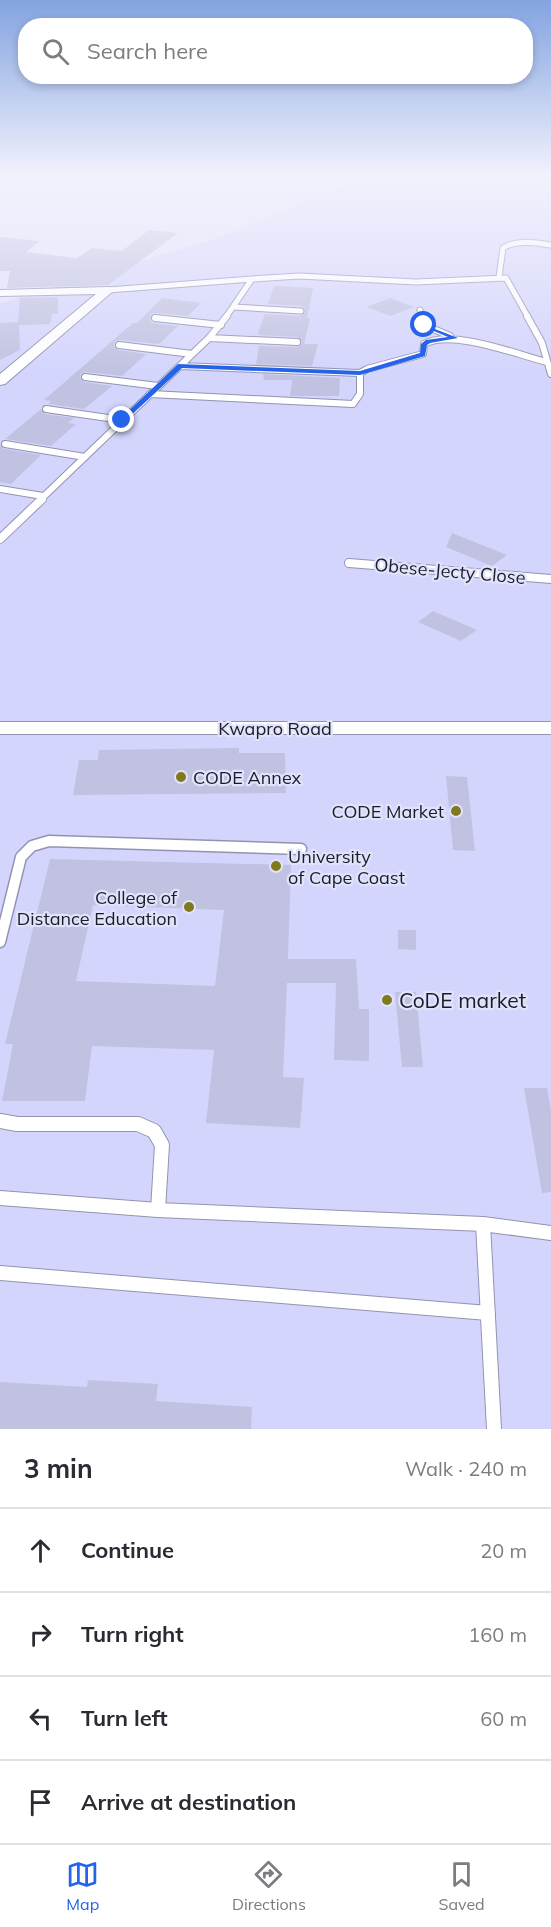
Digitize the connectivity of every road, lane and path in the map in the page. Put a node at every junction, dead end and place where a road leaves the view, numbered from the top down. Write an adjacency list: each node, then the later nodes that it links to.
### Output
1 (551, 245): 2 (lane)
2 (499, 277): 3 (lane); 13 (lane)
3 (252, 279): 4 (lane); 6 (lane)
4 (108, 290): 5 (street); 23 (street)
5 (0, 293)
6 (234, 307): 7 (lane); 10 (lane)
7 (301, 310)
8 (420, 310): 12 (lane)
9 (155, 318): 10 (lane)
10 (221, 325): 11 (lane)
11 (209, 338): 15 (lane); 17 (lane)
12 (455, 338): 18 (lane); 20 (lane)
13 (540, 338): 14 (lane); 18 (lane)
14 (551, 338)
15 (297, 342)
16 (119, 345): 17 (lane)
17 (192, 354): 19 (lane)
18 (548, 362): 21 (lane)
19 (180, 366): 20 (lane); 24 (lane)
20 (360, 373): 25 (lane)
21 (551, 374)
22 (85, 377): 24 (lane)
23 (0, 381)
24 (158, 386): 25 (lane)
25 (150, 394): 27 (lane)
26 (46, 409): 27 (lane)
27 (122, 420): 29 (lane)
28 (5, 444): 29 (lane)
29 (85, 457): 31 (lane)
30 (0, 489): 31 (lane)
31 (43, 496): 32 (lane)
32 (0, 539)
33 (350, 563): 34 (lane, Obese-Jecty Close)
34 (551, 579)
35 (0, 728): 36 (street, Kwapro Road)
36 (551, 728)
37 (301, 849): 38 (lane)
38 (0, 942)
39 (0, 1121): 41 (lane)
40 (0, 1198): 41 (lane)
41 (158, 1210): 42 (lane)
42 (483, 1224): 43 (lane); 45 (lane)
43 (551, 1233)
44 (0, 1273): 45 (lane)
45 (488, 1312): 46 (lane)
46 (494, 1429)

